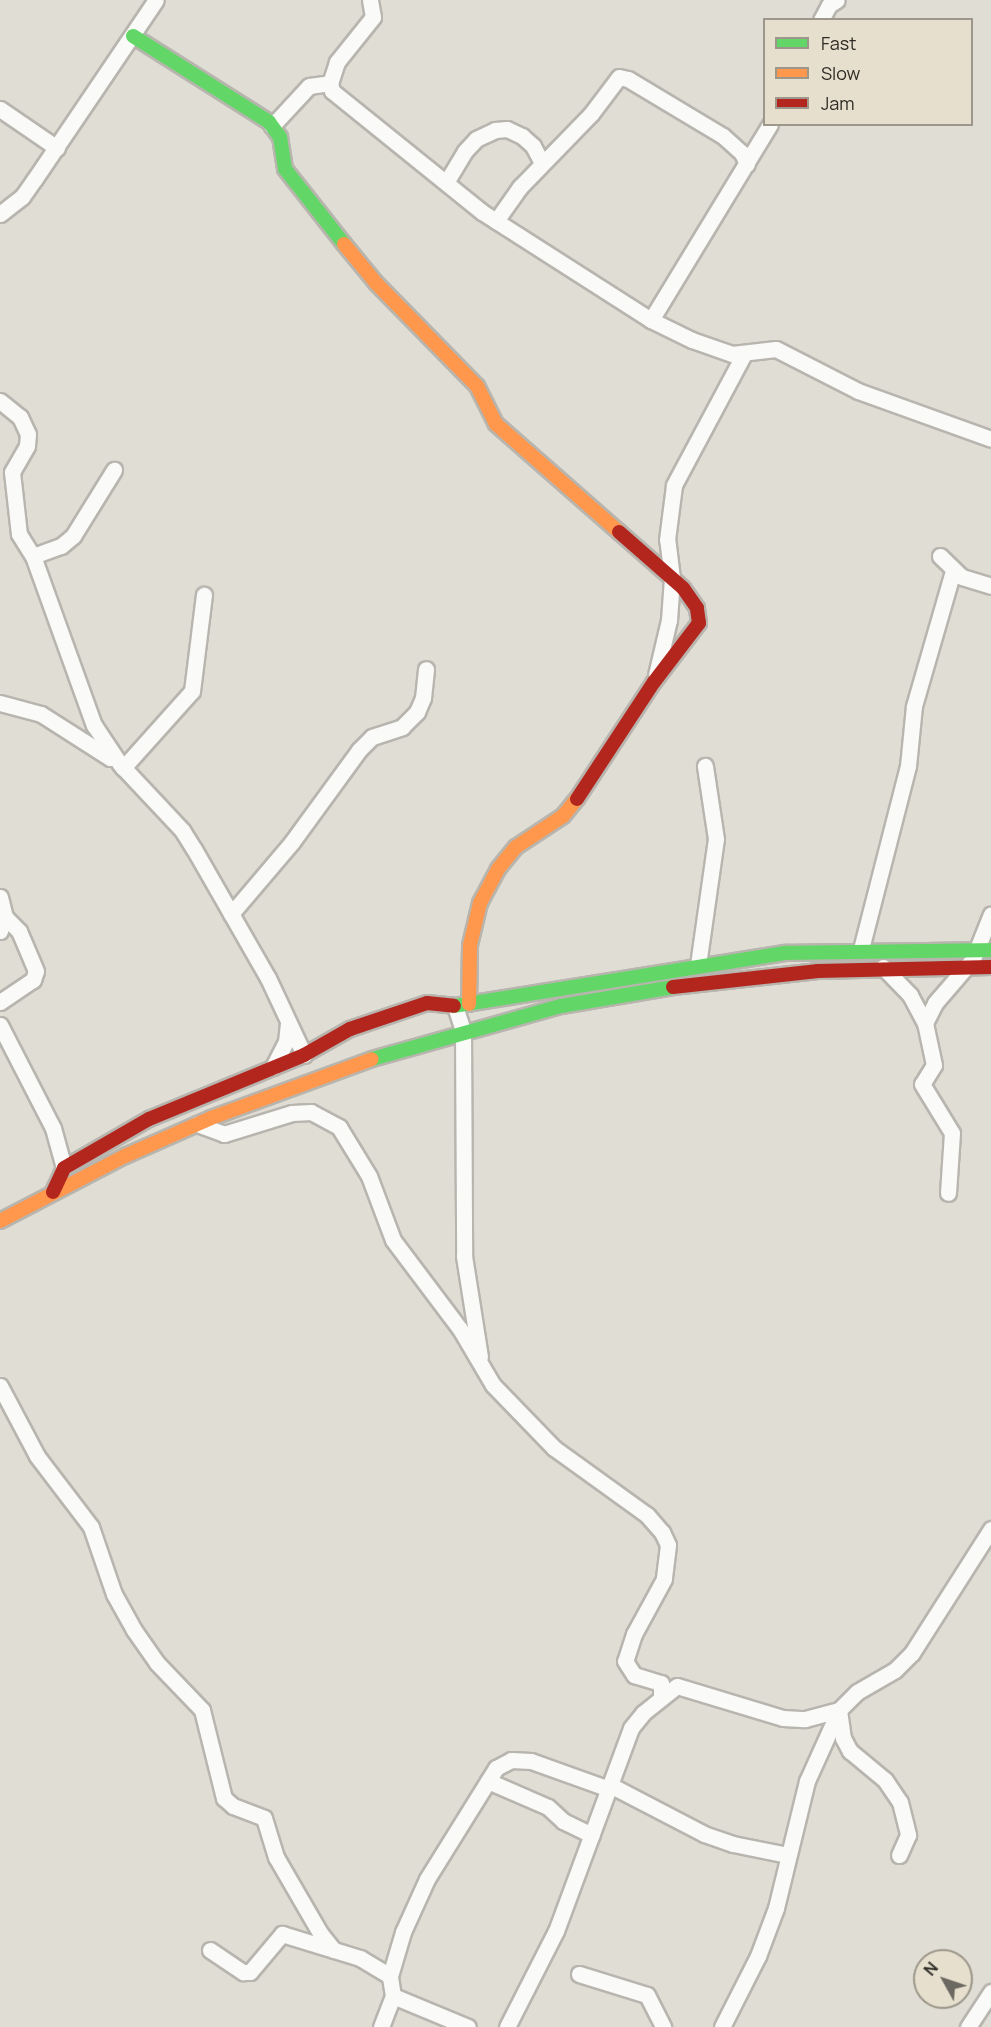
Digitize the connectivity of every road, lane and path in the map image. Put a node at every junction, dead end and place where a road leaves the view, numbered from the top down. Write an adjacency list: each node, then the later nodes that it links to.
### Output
1 (156, 0): 5 (street)
2 (370, 0): 6 (street)
3 (837, 0): 4 (street)
4 (822, 18)
5 (133, 36): 8 (street); 10 (street)
6 (330, 83): 8 (street); 13 (street)
7 (0, 109): 10 (street)
8 (272, 126): 25 (street)
9 (769, 126): 12 (street)
10 (57, 148): 14 (street)
11 (542, 163): 12 (street); 13 (street); 15 (street)
12 (747, 164): 16 (street)
13 (447, 181): 15 (street)
14 (0, 214)
15 (496, 221): 16 (street)
16 (651, 320): 17 (street)
17 (744, 354): 19 (street); 25 (street)
18 (0, 401): 21 (street)
19 (991, 439)
20 (114, 470): 22 (street)
21 (6, 475): 22 (street)
22 (33, 556): 31 (street)
23 (940, 556): 24 (street)
24 (953, 571): 26 (street); 37 (street)
25 (672, 578): 29 (street); 29 (street)
26 (991, 586)
27 (204, 595): 31 (street)
28 (426, 669): 34 (street)
29 (654, 681): 45 (street)
30 (0, 703): 31 (street)
31 (122, 766): 34 (street)
32 (705, 766): 40 (street)
33 (0, 897): 36 (street)
34 (231, 914): 46 (street)
35 (991, 914): 38 (street)
36 (2, 924): 44 (street)
37 (861, 949): 38 (street); 40 (street)
38 (974, 950): 39 (street); 41 (street)
39 (991, 950)
40 (698, 965): 45 (street)
41 (969, 966): 42 (street); 43 (street); 47 (street)
42 (883, 967): 47 (street); 49 (street)
43 (991, 967)
44 (0, 1002)
45 (462, 1005): 49 (street); 50 (street)
46 (288, 1022): 50 (street); 51 (street)
47 (925, 1023): 55 (street)
48 (0, 1025): 53 (street)
49 (463, 1031): 52 (street); 57 (street)
50 (304, 1055): 51 (street)
51 (273, 1067): 53 (street)
52 (197, 1124): 54 (street); 57 (street)
53 (64, 1168): 54 (street)
54 (52, 1192): 56 (street)
55 (948, 1193)
56 (0, 1221)
57 (481, 1363): 60 (street)
58 (0, 1386): 68 (street)
59 (991, 1529): 61 (street)
60 (661, 1695): 61 (street); 63 (street)
61 (839, 1710): 65 (street); 66 (street)
62 (488, 1780): 63 (street); 64 (street); 70 (street)
63 (610, 1787): 64 (street); 65 (street)
64 (592, 1835): 75 (street)
65 (787, 1855): 77 (street)
66 (899, 1855)
67 (210, 1950): 68 (street)
68 (334, 1950): 70 (street)
69 (579, 1974): 76 (street)
70 (390, 1976): 72 (street)
71 (991, 1992): 78 (street)
72 (393, 1996): 73 (street); 74 (street)
73 (381, 2027)
74 (468, 2027)
75 (507, 2027)
76 (663, 2027)
77 (722, 2027)
78 (968, 2027)

